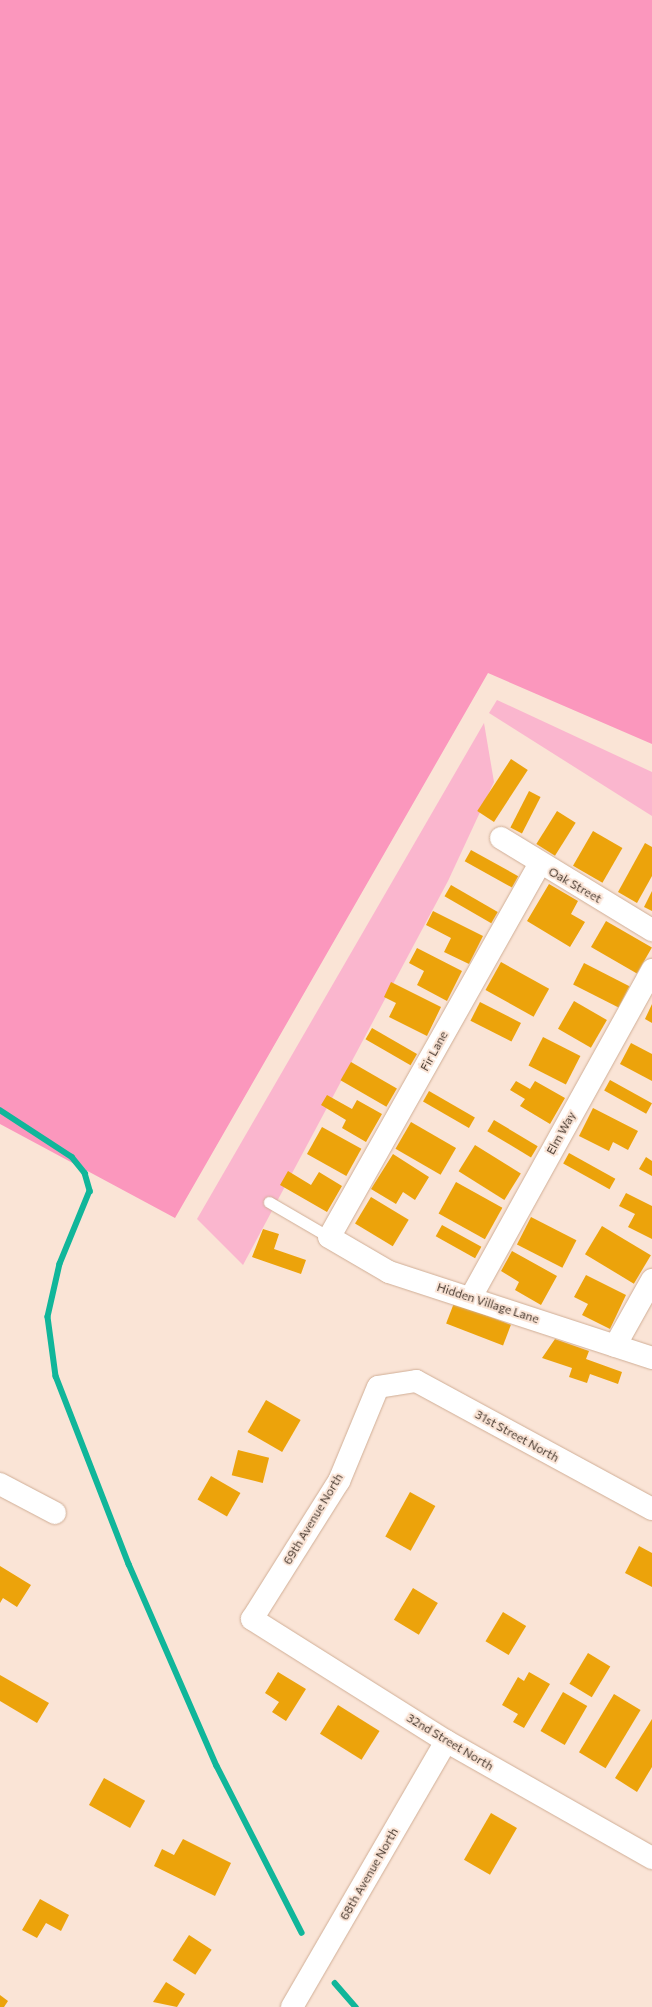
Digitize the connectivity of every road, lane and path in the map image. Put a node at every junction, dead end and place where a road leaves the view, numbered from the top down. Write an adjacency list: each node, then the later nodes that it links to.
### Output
1 (501, 838): 2 (street, Oak Street)
2 (539, 865): 3 (street, Oak Street); 6 (street, Fir Lane)
3 (652, 930)
4 (652, 970): 8 (street, Elm Way)
5 (269, 1202): 6 (lane)
6 (329, 1237): 8 (street, Hidden Village Lane)
7 (652, 1280): 9 (street)
8 (470, 1297): 9 (street, Hidden Village Lane)
9 (615, 1346): 10 (street, Hidden Village Lane)
10 (652, 1358)
11 (378, 1386): 13 (street, 31st Street North); 15 (street, 69th Avenue North)
12 (0, 1484): 14 (street)
13 (652, 1509)
14 (55, 1513)
15 (252, 1619): 16 (street, 32nd Street North)
16 (446, 1741): 17 (street, 32nd Street North); 18 (street, 68th Avenue North)
17 (652, 1858)
18 (292, 2007)

